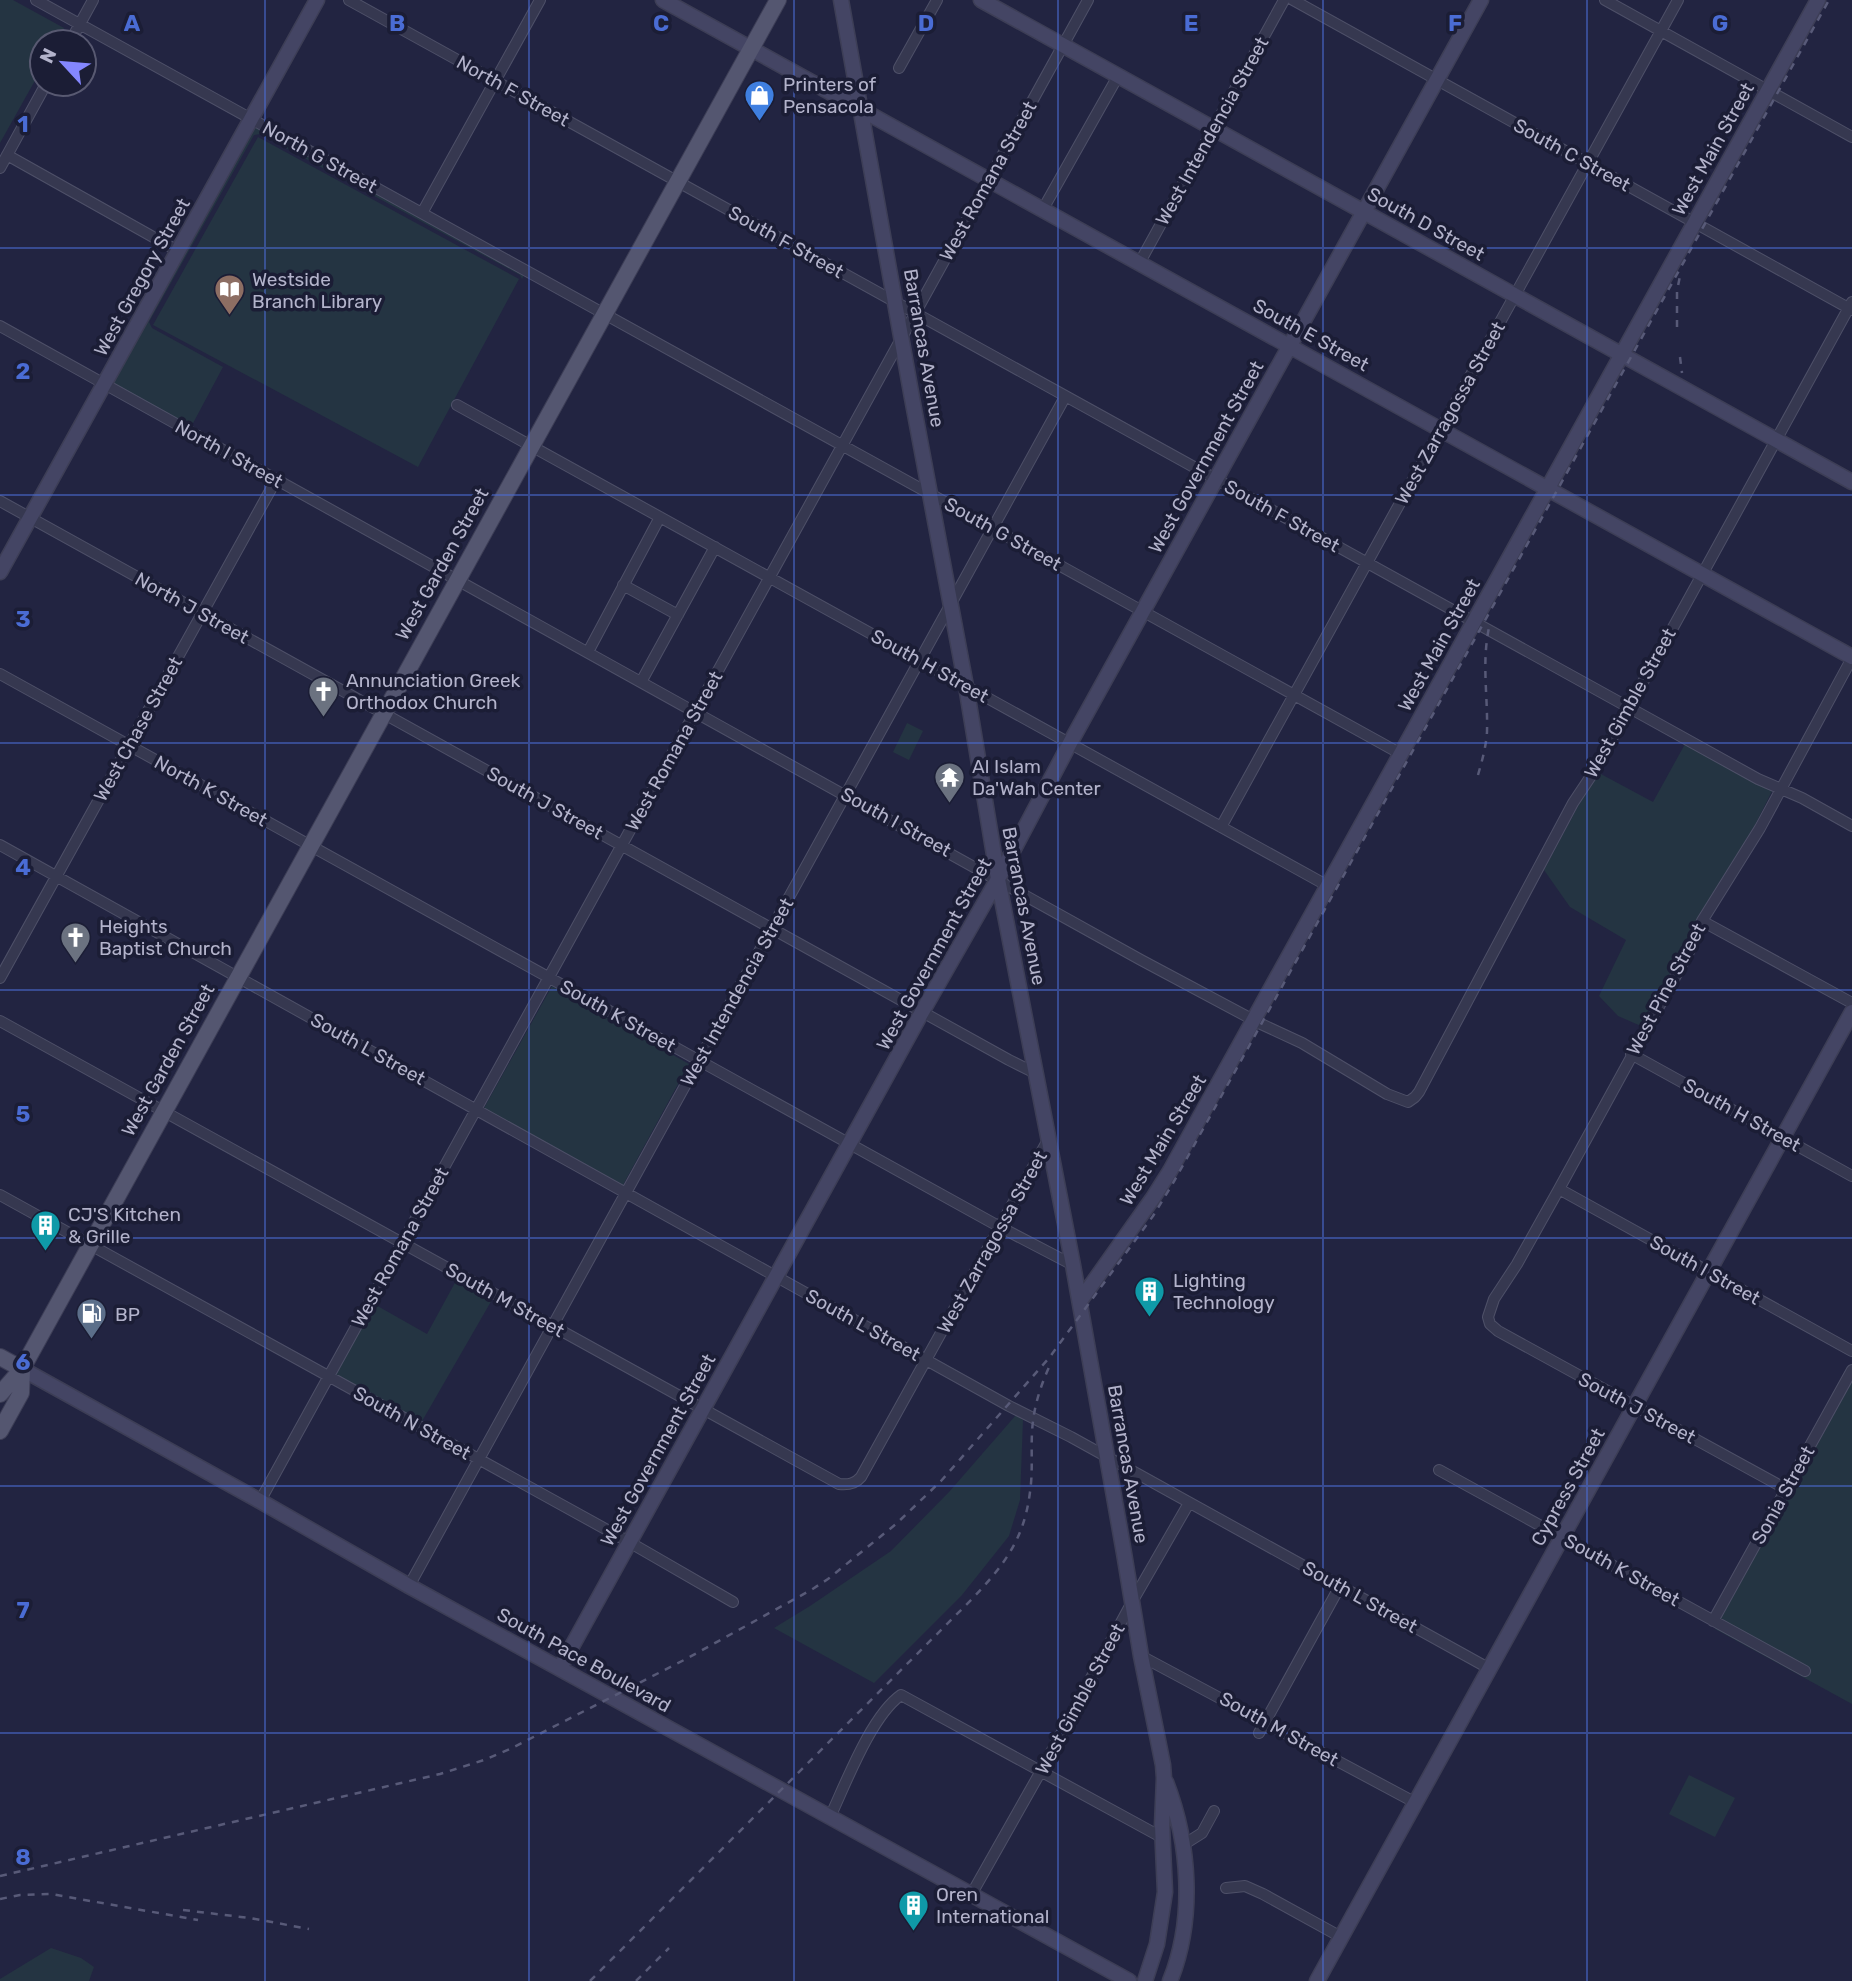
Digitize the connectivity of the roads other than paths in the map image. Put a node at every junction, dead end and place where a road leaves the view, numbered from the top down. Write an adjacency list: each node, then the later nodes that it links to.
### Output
1 (37, 0): 18 (street, North G Street)
2 (93, 0): 18 (street)
3 (317, 0): 30 (street, West Gregory Street)
4 (349, 0): 26 (street, North F Street)
5 (540, 0): 26 (street)
6 (663, 0): 22 (street, South E Street)
7 (778, 0): 22 (main road, West Garden Street)
8 (841, 0): 29 (street, Barrancas Avenue)
9 (937, 0): 23 (street)
10 (981, 0): 21 (street, South D Street)
11 (1088, 0): 21 (street, West Romana Street)
12 (1284, 0): 31 (street, West Intendencia Street)
13 (1293, 0): 25 (street, South C Street)
14 (1481, 0): 25 (street, West Government Street)
15 (1605, 0): 20 (street)
16 (1678, 0): 20 (street, West Zarragossa Street)
17 (1818, 0): 27 (street, West Main Street)
18 (80, 24): 19 (street); 30 (street, North G Street)
19 (78, 28)
20 (1661, 31): 27 (street); 34 (street, West Zarragossa Street)
21 (1063, 46): 24 (street, South D Street); 36 (street, West Romana Street)
22 (751, 48): 29 (street, South E Street); 37 (main road, West Garden Street)
23 (899, 68)
24 (1118, 76): 31 (street, South D Street); 38 (street)
25 (1437, 80): 34 (street, South C Street); 39 (street, West Government Street)
26 (495, 81): 37 (street, North F Street); 40 (street)
27 (1768, 90): 32 (street); 41 (street, West Main Street)
28 (38, 98): 33 (street)
29 (860, 108): 36 (street, South E Street); 45 (street, Barrancas Avenue)
30 (251, 119): 40 (street, North G Street); 42 (street, West Gregory Street)
31 (1213, 129): 39 (street, South D Street); 43 (street, West Intendencia Street)
32 (1852, 137)
33 (7, 155): 35 (street); 42 (street)
34 (1587, 163): 41 (street, South C Street); 44 (street, West Zarragossa Street)
35 (0, 168)
36 (989, 179): 38 (street, South E Street); 47 (street, West Romana Street)
37 (677, 182): 45 (street, South F Street); 48 (main road, West Garden Street)
38 (1043, 209): 43 (street, South E Street)
39 (1363, 212): 44 (street, South D Street); 51 (street, West Government Street)
40 (422, 213): 48 (street, North G Street)
41 (1695, 223): 46 (street, South C Street); 52 (street, West Main Street)
42 (178, 251): 53 (street, West Gregory Street)
43 (1140, 262): 51 (street, South E Street)
44 (1515, 295): 52 (street, South D Street); 56 (street, West Zarragossa Street)
45 (895, 303): 47 (street, South F Street); 50 (street, Barrancas Avenue)
46 (1851, 307): 57 (street, West Gimble Street)
47 (915, 313): 50 (street, West Romana Street); 54 (street, South F Street)
48 (604, 314): 58 (street, South G Street); 59 (main road, West Garden Street)
49 (0, 326): 53 (street, North I Street)
50 (902, 337): 58 (street, West Romana Street); 64 (street, Barrancas Avenue)
51 (1290, 345): 56 (street, South E Street); 61 (street, West Government Street)
52 (1622, 355): 57 (street, South D Street); 63 (street, West Main Street)
53 (104, 384): 60 (street, North I Street); 66 (street, West Gregory Street)
54 (1065, 397): 61 (street, South F Street); 68 (street, West Intendencia Street)
55 (457, 405): 59 (street, South H Street)
56 (1441, 429): 63 (street, South E Street); 70 (street, West Zarragossa Street)
57 (1776, 440): 62 (street, South D Street); 72 (street, West Gimble Street)
58 (842, 445): 64 (street, South G Street); 73 (street, West Romana Street)
59 (531, 446): 67 (street, South H Street); 74 (main road, West Garden Street)
60 (276, 480): 74 (street, North I Street); 78 (street, West Chase Street)
61 (1216, 480): 70 (street, South F Street); 77 (street, West Government Street)
62 (1852, 482)
63 (1548, 489): 72 (street, South E Street); 80 (street, West Main Street)
64 (931, 494): 68 (street, South G Street); 76 (street, Barrancas Avenue)
65 (0, 501): 66 (street, North J Street)
66 (30, 517): 71 (street, West Gregory Street); 78 (street, North J Street)
67 (660, 517): 69 (street, South H Street); 75 (street)
68 (993, 528): 76 (street, West Intendencia Street); 77 (street, South G Street)
69 (715, 547): 73 (street, South H Street); 79 (street)
70 (1367, 563): 80 (street, South F Street); 87 (street, West Zarragossa Street)
71 (0, 572)
72 (1702, 573): 82 (street, South E Street); 88 (street, West Gimble Street)
73 (769, 577): 83 (street, South H Street); 89 (street, West Romana Street)
74 (458, 580): 81 (street, South I Street); 90 (main road, West Garden Street)
75 (623, 585): 79 (street); 81 (street)
76 (951, 604): 83 (street, West Intendencia Street); 86 (street, Barrancas Avenue)
77 (1143, 612): 87 (street, South G Street); 91 (street, West Government Street)
78 (202, 614): 90 (street, North J Street); 92 (street, West Chase Street)
79 (678, 615): 85 (street)
80 (1474, 622): 88 (street, South F Street); 93 (street, West Main Street)
81 (588, 652): 85 (street, South I Street)
82 (1852, 657): 94 (street, West Pine Street)
83 (920, 660): 86 (street, South H Street); 95 (street, West Intendencia Street)
84 (0, 674): 92 (street, North K Street)
85 (641, 682): 89 (street, South I Street)
86 (966, 686): 91 (street, South H Street); 102 (street, Barrancas Avenue)
87 (1294, 695): 93 (street, South G Street); 97 (street, West Zarragossa Street)
88 (1628, 707): 94 (street, South F Street); 117 (street, West Gimble Street)
89 (695, 712): 95 (street, South I Street); 100 (street, West Romana Street)
90 (384, 714): 99 (main road, West Garden Street); 100 (street, South J Street)
91 (1070, 743): 97 (street, South H Street); 102 (street, West Government Street)
92 (129, 745): 99 (street, North K Street); 101 (street, West Chase Street)
93 (1401, 754): 103 (street, West Main Street)
94 (1780, 789): 96 (street, South F Street); 104 (street, West Pine Street)
95 (846, 795): 102 (street, South I Street); 105 (street, West Intendencia Street)
96 (1852, 826)
97 (1221, 827): 103 (street, South H Street)
98 (0, 845): 101 (street, South L Street)
99 (311, 846): 107 (main road, West Garden Street); 108 (street, South K Street)
100 (622, 846): 105 (street, South J Street); 108 (street, West Romana Street)
101 (56, 876): 106 (street, West Chase Street); 107 (street, South L Street)
102 (999, 879): 110 (street, West Government Street); 112 (street, South I Street); 116 (street, Barrancas Avenue)
103 (1328, 886): 112 (street, West Main Street)
104 (1702, 921): 109 (street); 114 (street, West Pine Street)
105 (772, 929): 110 (street, South J Street); 115 (street, West Intendencia Street)
106 (0, 978)
107 (238, 978): 118 (street, South L Street); 119 (main road, West Garden Street)
108 (548, 978): 115 (street, South K Street); 118 (street, West Romana Street)
109 (1852, 1003)
110 (922, 1012): 116 (street, South J Street); 122 (street, West Government Street)
111 (1852, 1012): 120 (street, Cypress Street)
112 (1254, 1020): 117 (street, South I Street); 133 (street, West Main Street)
113 (0, 1021): 119 (street, South M Street)
114 (1631, 1054): 120 (street, South H Street); 124 (street, West Pine Street)
115 (699, 1061): 122 (street, South K Street); 125 (street, West Intendencia Street)
116 (1037, 1074): 121 (street, Barrancas Avenue)
117 (1408, 1102)
118 (476, 1109): 125 (street, South L Street); 128 (street, West Romana Street)
119 (164, 1112): 128 (street, South M Street); 129 (main road, West Garden Street)
120 (1783, 1138): 123 (street, South H Street); 131 (street, Cypress Street)
121 (1048, 1140): 127 (street, West Zarragossa Street); 130 (street, Barrancas Avenue)
122 (850, 1144): 127 (street, South K Street); 132 (street, West Government Street)
123 (1852, 1176)
124 (1559, 1189): 131 (street, South I Street); 134 (street, West Pine Street)
125 (626, 1193): 132 (street, South L Street); 135 (street, West Intendencia Street)
126 (0, 1195): 129 (street, South N Street)
127 (1000, 1227): 130 (street, South K Street); 138 (street, West Zarragossa Street)
128 (402, 1243): 135 (street, South M Street); 141 (street, West Romana Street)
129 (90, 1246): 139 (main road, West Garden Street); 141 (street, South N Street)
130 (1073, 1265): 133 (street, Barrancas Avenue)
131 (1710, 1272): 136 (street, South I Street); 143 (street, Cypress Street)
132 (776, 1276): 138 (street, South L Street); 144 (street, West Government Street)
133 (1080, 1301): 146 (street, Barrancas Avenue)
134 (1490, 1324): 143 (street, South J Street)
135 (553, 1326): 144 (street, South M Street); 147 (street, West Intendencia Street)
136 (1852, 1351)
137 (0, 1357): 139 (main road)
138 (927, 1359): 146 (street, South L Street); 149 (street, West Zarragossa Street)
139 (22, 1369): 142 (main road); 145 (main road); 151 (street, South Pace Boulevard)
140 (1852, 1370): 150 (street, Sonia Street)
141 (328, 1377): 147 (street, South N Street); 151 (street, West Romana Street)
142 (0, 1394)
143 (1636, 1406): 150 (street, South J Street); 153 (street, Cypress Street)
144 (703, 1409): 149 (street, South M Street); 154 (street, West Government Street)
145 (0, 1431)
146 (1107, 1458): 152 (street, South L Street); 158 (street, Barrancas Avenue)
147 (479, 1460): 154 (street, South N Street); 155 (street, West Intendencia Street)
148 (1439, 1470): 153 (street, South K Street)
149 (848, 1484)
150 (1786, 1489): 159 (street, Sonia Street)
151 (260, 1501): 155 (street, South Pace Boulevard)
152 (1189, 1503): 156 (street, South L Street); 158 (street, West Gimble Street)
153 (1563, 1538): 159 (street, South K Street); 162 (street, Cypress Street)
154 (629, 1542): 157 (street, South N Street); 161 (street, West Government Street)
155 (409, 1586): 161 (street, South Pace Boulevard)
156 (1340, 1586): 162 (street, South L Street); 164 (street)
157 (733, 1602)
158 (1132, 1602): 160 (street, Barrancas Avenue); 166 (street, West Gimble Street)
159 (1713, 1621): 163 (street, South K Street)
160 (1141, 1656): 164 (street, South M Street); 167 (street, Barrancas Avenue)
161 (560, 1668): 170 (street, South Pace Boulevard)
162 (1490, 1670): 168 (street, Cypress Street)
163 (1805, 1671)
164 (1265, 1721): 165 (street); 168 (street, South M Street)
165 (1259, 1732)
166 (1041, 1771): 170 (street); 171 (street); 174 (street, West Gimble Street)
167 (1164, 1778): 171 (street, Barrancas Avenue); 172 (street, Barrancas Avenue)
168 (1416, 1802): 175 (street, Cypress Street)
169 (1214, 1811): 172 (street)
170 (831, 1817): 174 (street, South Pace Boulevard)
171 (1163, 1838): 179 (street, Barrancas Avenue)
172 (1183, 1845): 180 (street, Barrancas Avenue)
173 (1226, 1888): 175 (street)
174 (971, 1895): 176 (street, South Pace Boulevard)
175 (1341, 1937): 181 (street, Cypress Street)
176 (1081, 1955): 177 (street); 178 (street, South Pace Boulevard)
177 (1106, 1981)
178 (1129, 1981)
179 (1145, 1981)
180 (1170, 1981)
181 (1317, 1981)

